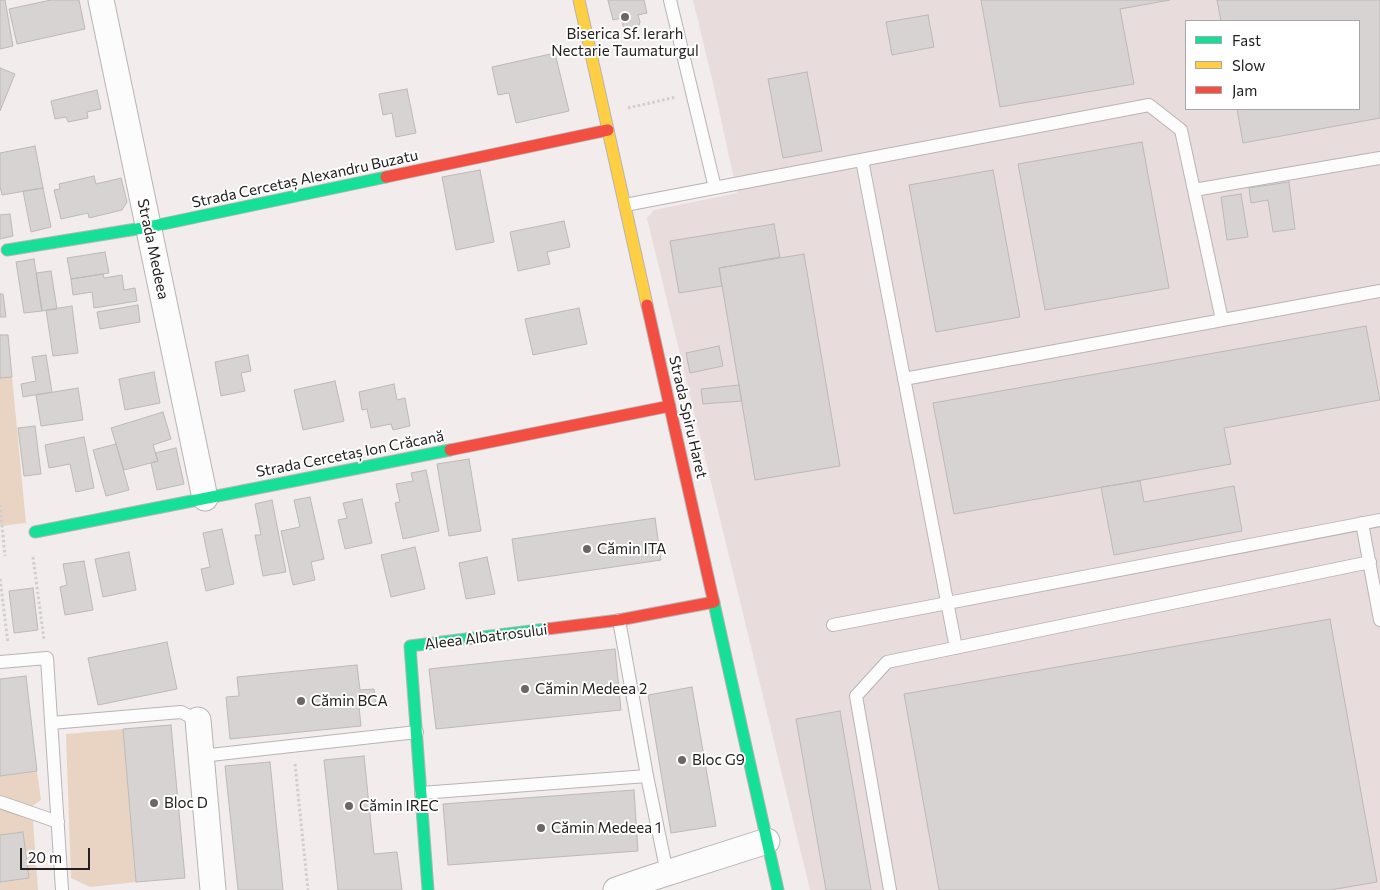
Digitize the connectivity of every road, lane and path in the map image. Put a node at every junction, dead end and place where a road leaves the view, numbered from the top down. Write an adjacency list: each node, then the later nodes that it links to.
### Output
1 (101, 0): 12 (street, Strada Medeea)
2 (579, 0): 5 (street, Strada Spiru Haret)
3 (670, 0): 4 (lane)
4 (692, 93): 5 (path); 9 (lane)
5 (604, 114): 6 (street, Strada Spiru Haret)
6 (608, 130): 11 (street, Strada Spiru Haret); 12 (street, Strada Cercetaș Alexandru Buzatu)
7 (1380, 158): 10 (lane)
8 (862, 160): 9 (lane); 10 (lane); 16 (lane)
9 (715, 188): 11 (lane)
10 (1194, 190): 15 (lane)
11 (625, 205): 17 (street, Strada Spiru Haret)
12 (149, 227): 13 (street, Strada Cercetaș Alexandru Buzatu); 18 (street, Strada Medeea)
13 (7, 250)
14 (1380, 291): 15 (lane)
15 (1222, 320): 16 (lane)
16 (904, 379): 28 (lane)
17 (670, 406): 18 (street, Strada Cercetaș Ion Crăcană); 27 (street, Strada Spiru Haret)
18 (205, 498): 22 (street, Strada Cercetaș Ion Crăcană)
19 (0, 505): 24 (path)
20 (1380, 520): 21 (lane)
21 (1362, 523): 25 (lane); 28 (lane)
22 (35, 532)
23 (32, 552): 33 (path)
24 (5, 556)
25 (1370, 562): 30 (lane); 32 (lane)
26 (0, 579): 34 (path)
27 (714, 602): 29 (street, Aleea Albatrosului); 44 (street, Strada Spiru Haret)
28 (947, 603): 31 (lane); 32 (lane)
29 (619, 620): 37 (street, Aleea Albatrosului); 40 (lane)
30 (1380, 620)
31 (833, 625)
32 (956, 648): 52 (lane)
33 (47, 658): 34 (lane); 36 (lane)
34 (5, 662)
35 (198, 720): 36 (lane); 39 (street)
36 (51, 723): 43 (lane)
37 (417, 732): 38 (lane); 41 (street, Aleea Albatrosului)
38 (293, 746): 39 (lane); 48 (path)
39 (201, 756): 47 (street)
40 (647, 776): 41 (lane); 45 (lane)
41 (421, 793): 49 (street, Aleea Albatrosului)
42 (0, 802): 43 (lane)
43 (58, 822): 46 (lane)
44 (767, 841): 45 (street); 51 (street, Strada Spiru Haret)
45 (655, 881): 50 (street)
46 (62, 890)
47 (213, 890)
48 (308, 890)
49 (428, 890)
50 (616, 890)
51 (778, 890)
52 (890, 890)

